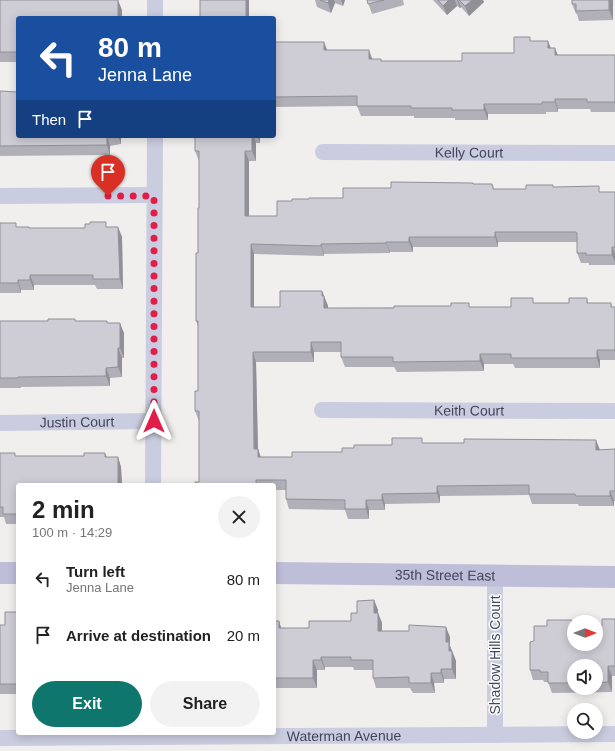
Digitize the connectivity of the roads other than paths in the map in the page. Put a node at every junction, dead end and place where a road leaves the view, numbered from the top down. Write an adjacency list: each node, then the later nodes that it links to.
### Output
1 (156, 0): 2 (street)
2 (155, 16)
3 (154, 138): 7 (street)
4 (323, 152): 5 (street, Kelly Court)
5 (615, 153)
6 (0, 196): 7 (street)
7 (154, 196): 10 (street)
8 (322, 410): 9 (street, Keith Court)
9 (615, 411)
10 (154, 421): 11 (street, Justin Court); 12 (street)
11 (0, 423)
12 (153, 483)
13 (0, 573): 14 (street)
14 (16, 573)
15 (276, 573): 16 (street, 35th Street East)
16 (494, 576): 17 (street, 35th Street East); 19 (street, Shadow Hills Court)
17 (615, 577)
18 (615, 734): 19 (street, Waterman Avenue)
19 (494, 735): 21 (street, Waterman Avenue)
20 (0, 738): 21 (street, Waterman Avenue)
21 (60, 744)

